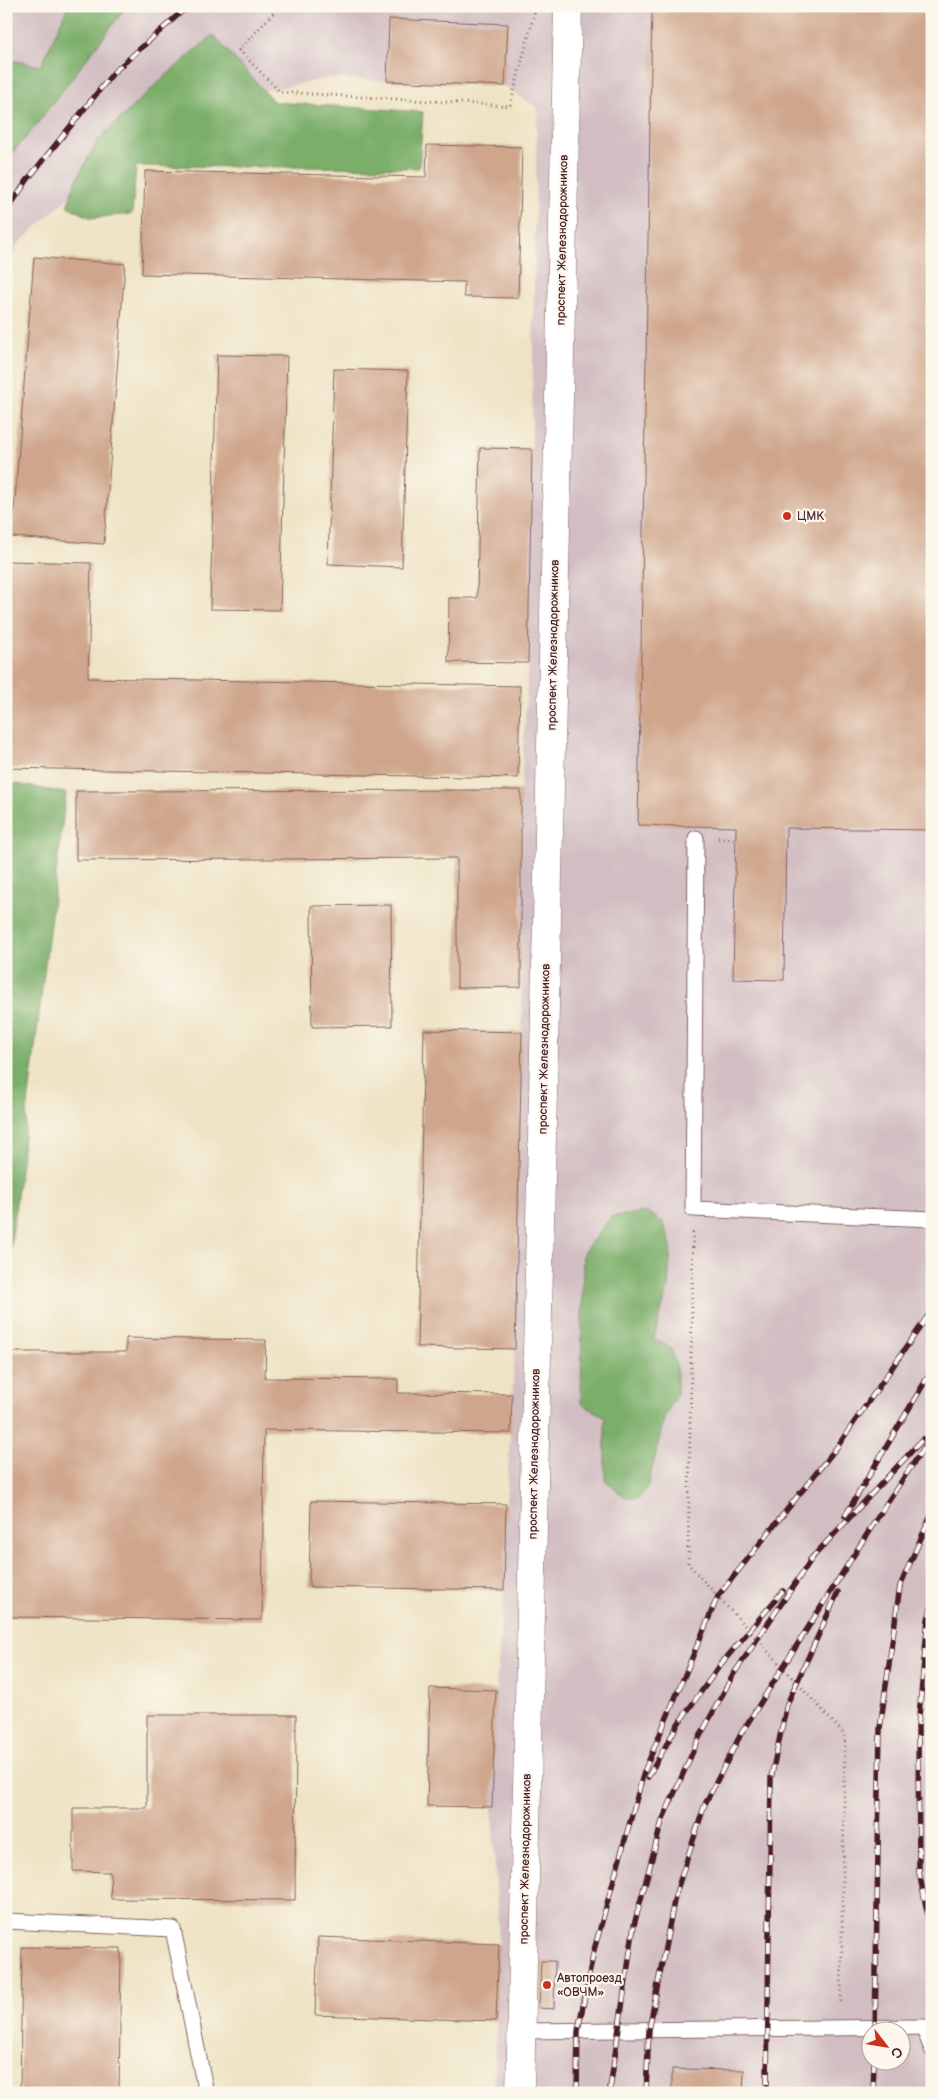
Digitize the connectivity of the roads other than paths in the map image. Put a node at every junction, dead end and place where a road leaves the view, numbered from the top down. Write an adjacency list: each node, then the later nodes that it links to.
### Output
1 (568, 6): 5 (street, проспект Железнодорожников)
2 (696, 838): 3 (lane)
3 (932, 1219)
4 (6, 1921): 7 (lane)
5 (521, 2031): 6 (lane); 8 (street, проспект Железнодорожников)
6 (932, 2049)
7 (206, 2093)
8 (520, 2093)

